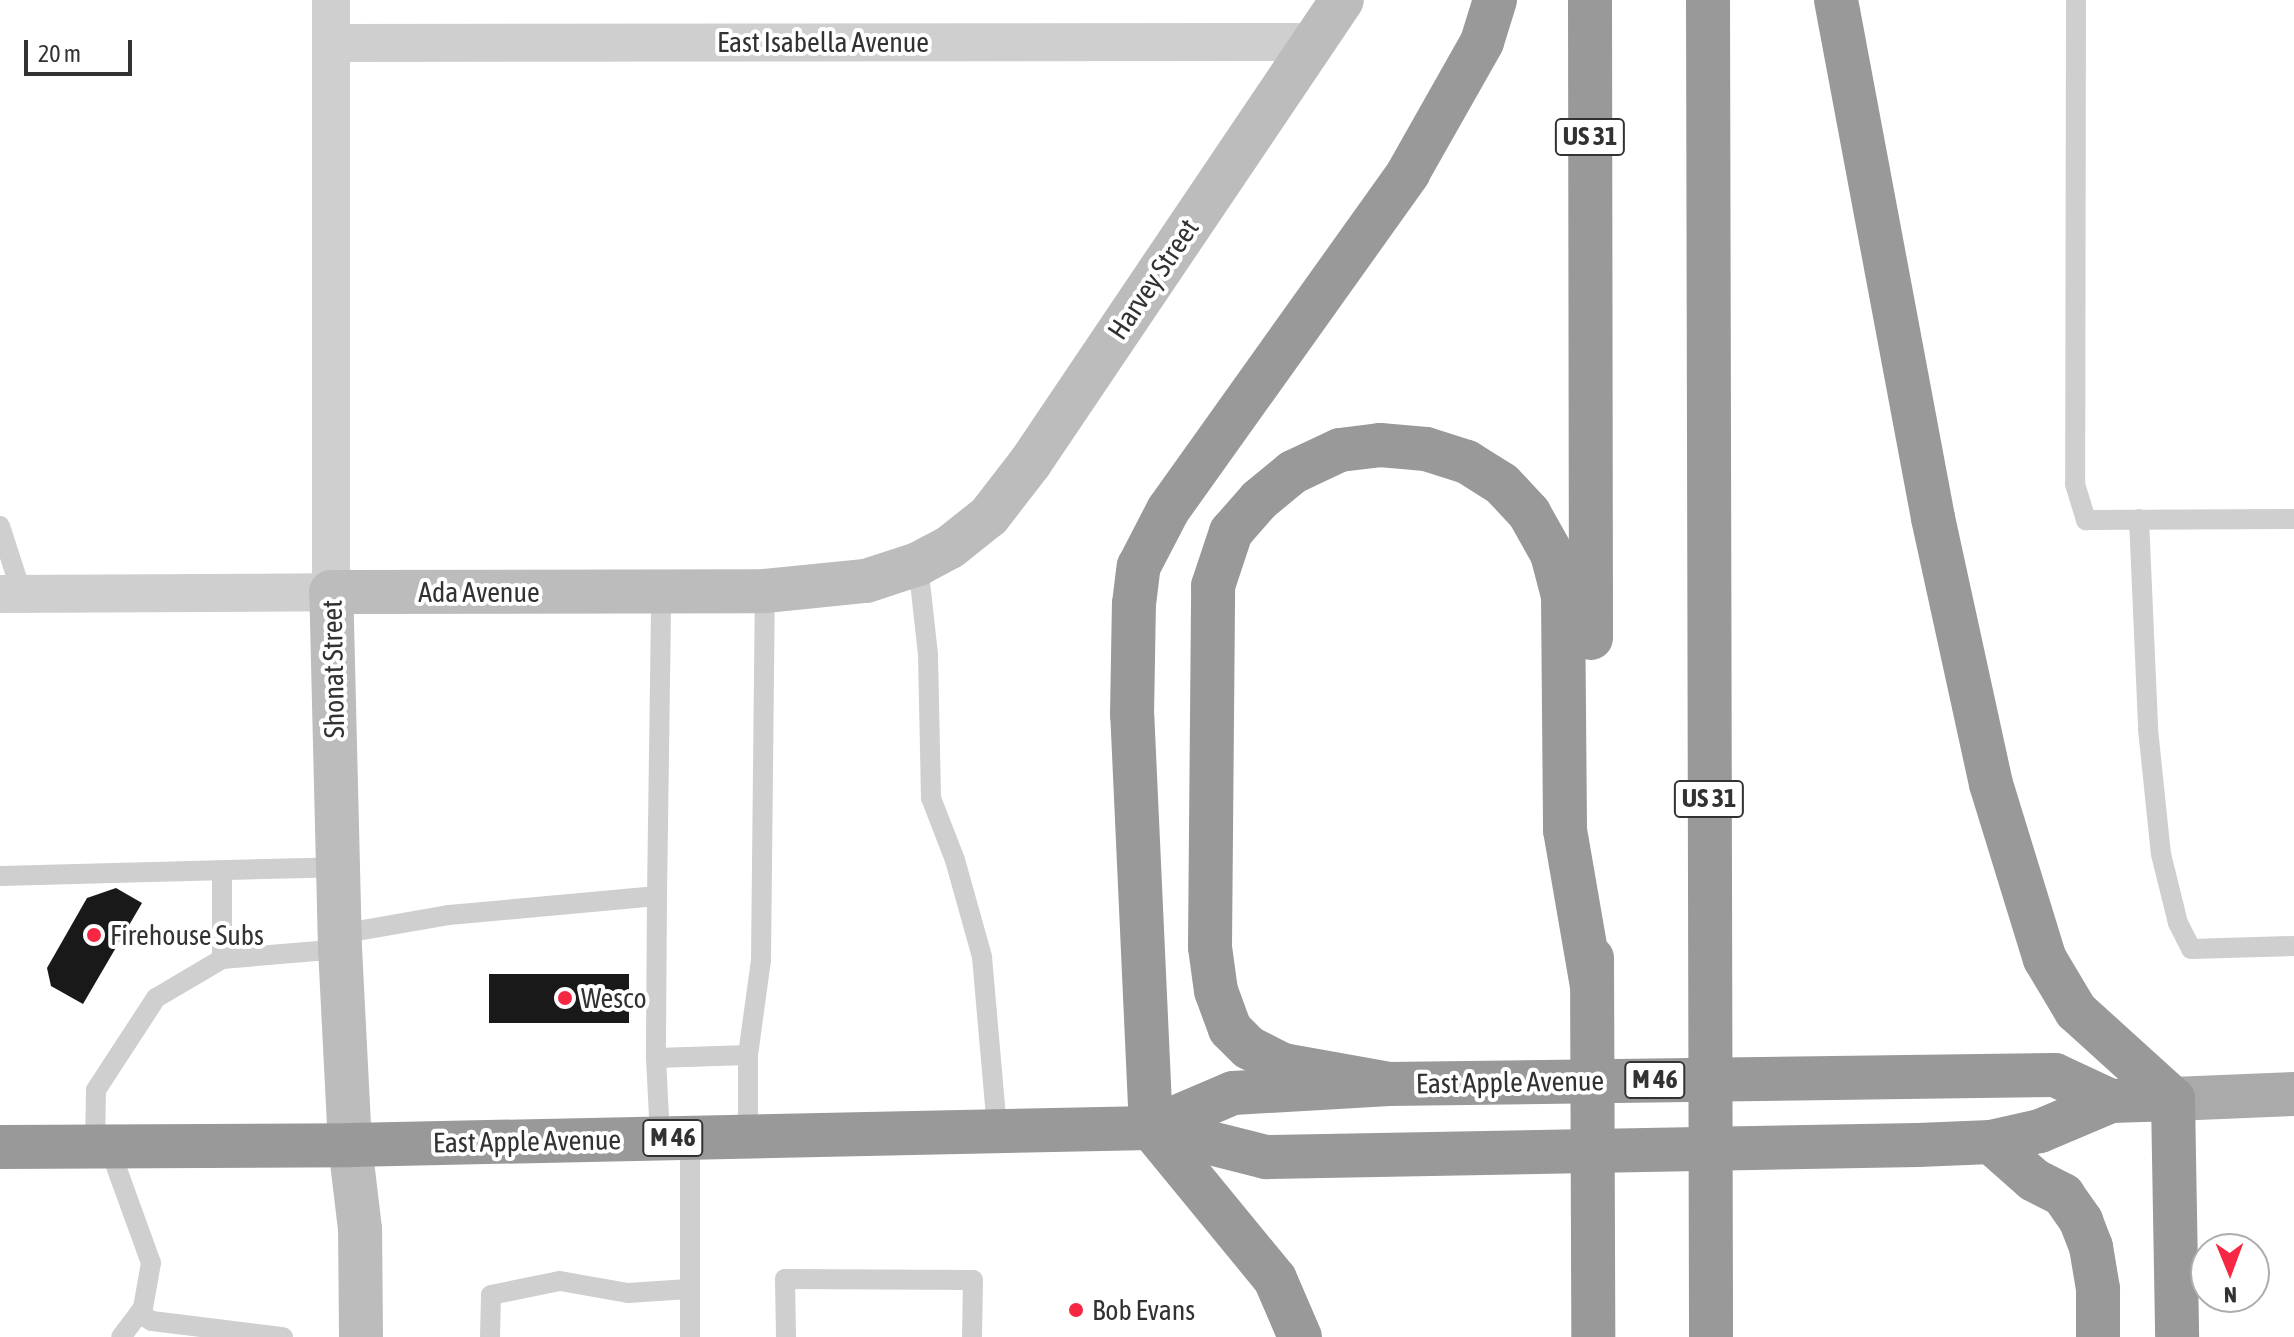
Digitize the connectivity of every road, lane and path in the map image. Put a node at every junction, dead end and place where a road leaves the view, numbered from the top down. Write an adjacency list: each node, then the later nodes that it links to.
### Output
1 (331, 0): 9 (street, Shonat Street)
2 (1342, 0): 8 (street, Harvey Street)
3 (1495, 0): 32 (highway)
4 (1590, 0): 25 (highway, US 31)
5 (1708, 0): 40 (highway, US 31)
6 (1836, 0): 30 (highway)
7 (2076, 0): 10 (lane)
8 (1315, 42): 9 (street, East Isabella Avenue); 13 (street, Harvey Street)
9 (331, 43): 16 (street, Shonat Street)
10 (2139, 519): 11 (lane); 23 (lane)
11 (2294, 519)
12 (0, 526): 17 (lane)
13 (934, 555): 15 (street, Ada Avenue); 33 (lane)
14 (661, 591): 15 (street, Ada Avenue); 16 (street, Ada Avenue); 21 (lane)
15 (765, 591): 26 (lane)
16 (331, 592): 17 (street, Ada Avenue); 18 (street, Shonat Street)
17 (11, 594)
18 (338, 867): 19 (lane); 22 (street, Shonat Street)
19 (222, 871): 20 (lane); 24 (lane)
20 (0, 876)
21 (657, 896): 22 (lane); 27 (lane)
22 (340, 942): 24 (lane); 37 (street, Shonat Street)
23 (2294, 946)
24 (222, 959): 39 (lane)
25 (1592, 986): 28 (highway); 51 (highway, US 31)
26 (748, 1055): 27 (lane); 34 (lane)
27 (656, 1058): 35 (lane)
28 (1389, 1084): 31 (highway, East Apple Avenue / M 46); 32 (highway, East Apple Avenue / M 46)
29 (2294, 1094): 30 (main road, East Apple Avenue / M 46)
30 (2173, 1099): 31 (highway, East Apple Avenue / M 46); 55 (highway)
31 (2111, 1101): 36 (highway, East Apple Avenue / M 46)
32 (1151, 1128): 33 (highway, East Apple Avenue / M 46); 36 (highway, East Apple Avenue / M 46); 50 (highway)
33 (997, 1130): 34 (highway, East Apple Avenue / M 46)
34 (748, 1137): 35 (highway, East Apple Avenue / M 46)
35 (675, 1138): 37 (highway, East Apple Avenue / M 46); 41 (lane)
36 (1991, 1142): 54 (highway)
37 (350, 1145): 39 (highway, East Apple Avenue / M 46); 45 (street, Shonat Street)
38 (0, 1147): 39 (highway, East Apple Avenue / M 46)
39 (102, 1147): 42 (lane)
40 (1711, 1262): 52 (highway, US 31); 53 (highway)
41 (688, 1289): 46 (lane); 47 (lane)
42 (139, 1313): 43 (lane); 44 (lane)
43 (121, 1337)
44 (283, 1337)
45 (361, 1337)
46 (490, 1337)
47 (690, 1337)
48 (786, 1337): 49 (lane)
49 (972, 1337)
50 (1300, 1337)
51 (1593, 1337)
52 (1711, 1337)
53 (1732, 1337)
54 (2098, 1337)
55 (2177, 1337)

